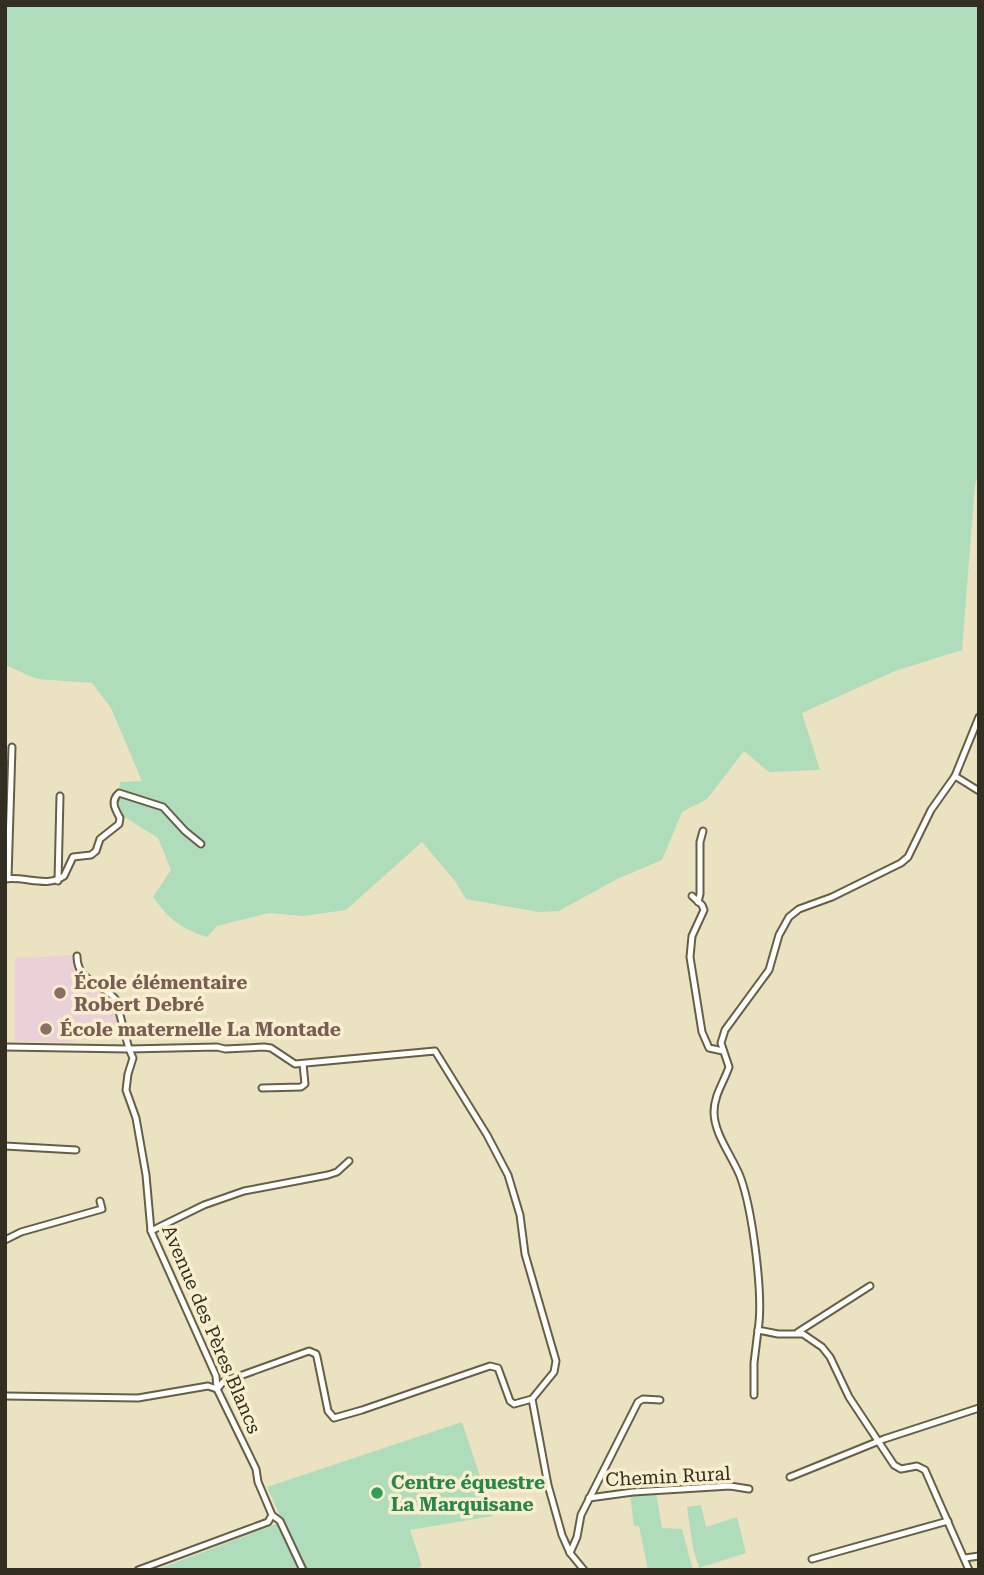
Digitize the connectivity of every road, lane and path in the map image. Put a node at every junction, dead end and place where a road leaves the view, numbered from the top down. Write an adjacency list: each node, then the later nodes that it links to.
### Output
1 (979, 717): 3 (street)
2 (12, 747): 8 (street)
3 (955, 776): 4 (street); 15 (street)
4 (979, 791)
5 (60, 796): 9 (street)
6 (703, 831): 11 (street)
7 (201, 844): 9 (street)
8 (6, 878): 9 (street)
9 (58, 881)
10 (692, 896): 11 (street)
11 (698, 902): 15 (street)
12 (77, 956): 14 (street, Avenue des Pères Blancs)
13 (5, 1048): 14 (street)
14 (129, 1049): 16 (street); 22 (street, Avenue des Pères Blancs)
15 (723, 1051): 25 (street)
16 (303, 1064): 17 (street); 30 (street)
17 (262, 1088)
18 (5, 1146): 19 (street)
19 (76, 1150)
20 (349, 1161): 22 (street)
21 (100, 1201): 23 (street)
22 (151, 1231): 27 (street, Avenue des Pères Blancs)
23 (5, 1240)
24 (870, 1286): 26 (street)
25 (758, 1330): 26 (street); 28 (street)
26 (798, 1332): 33 (street)
27 (217, 1389): 29 (street); 30 (street); 37 (street, Avenue des Pères Blancs)
28 (754, 1395)
29 (5, 1396)
30 (532, 1399): 39 (street)
31 (660, 1400): 36 (street)
32 (979, 1408): 33 (street)
33 (879, 1442): 34 (street); 38 (street)
34 (790, 1477)
35 (749, 1489): 36 (street, Chemin Rural)
36 (589, 1498): 39 (street)
37 (272, 1515): 43 (street); 44 (street, Avenue des Pères Blancs)
38 (948, 1521): 41 (street); 42 (street)
39 (569, 1553): 45 (street)
40 (979, 1556): 41 (street)
41 (965, 1558): 46 (street)
42 (812, 1559)
43 (138, 1570)
44 (303, 1570)
45 (584, 1570)
46 (969, 1570)

